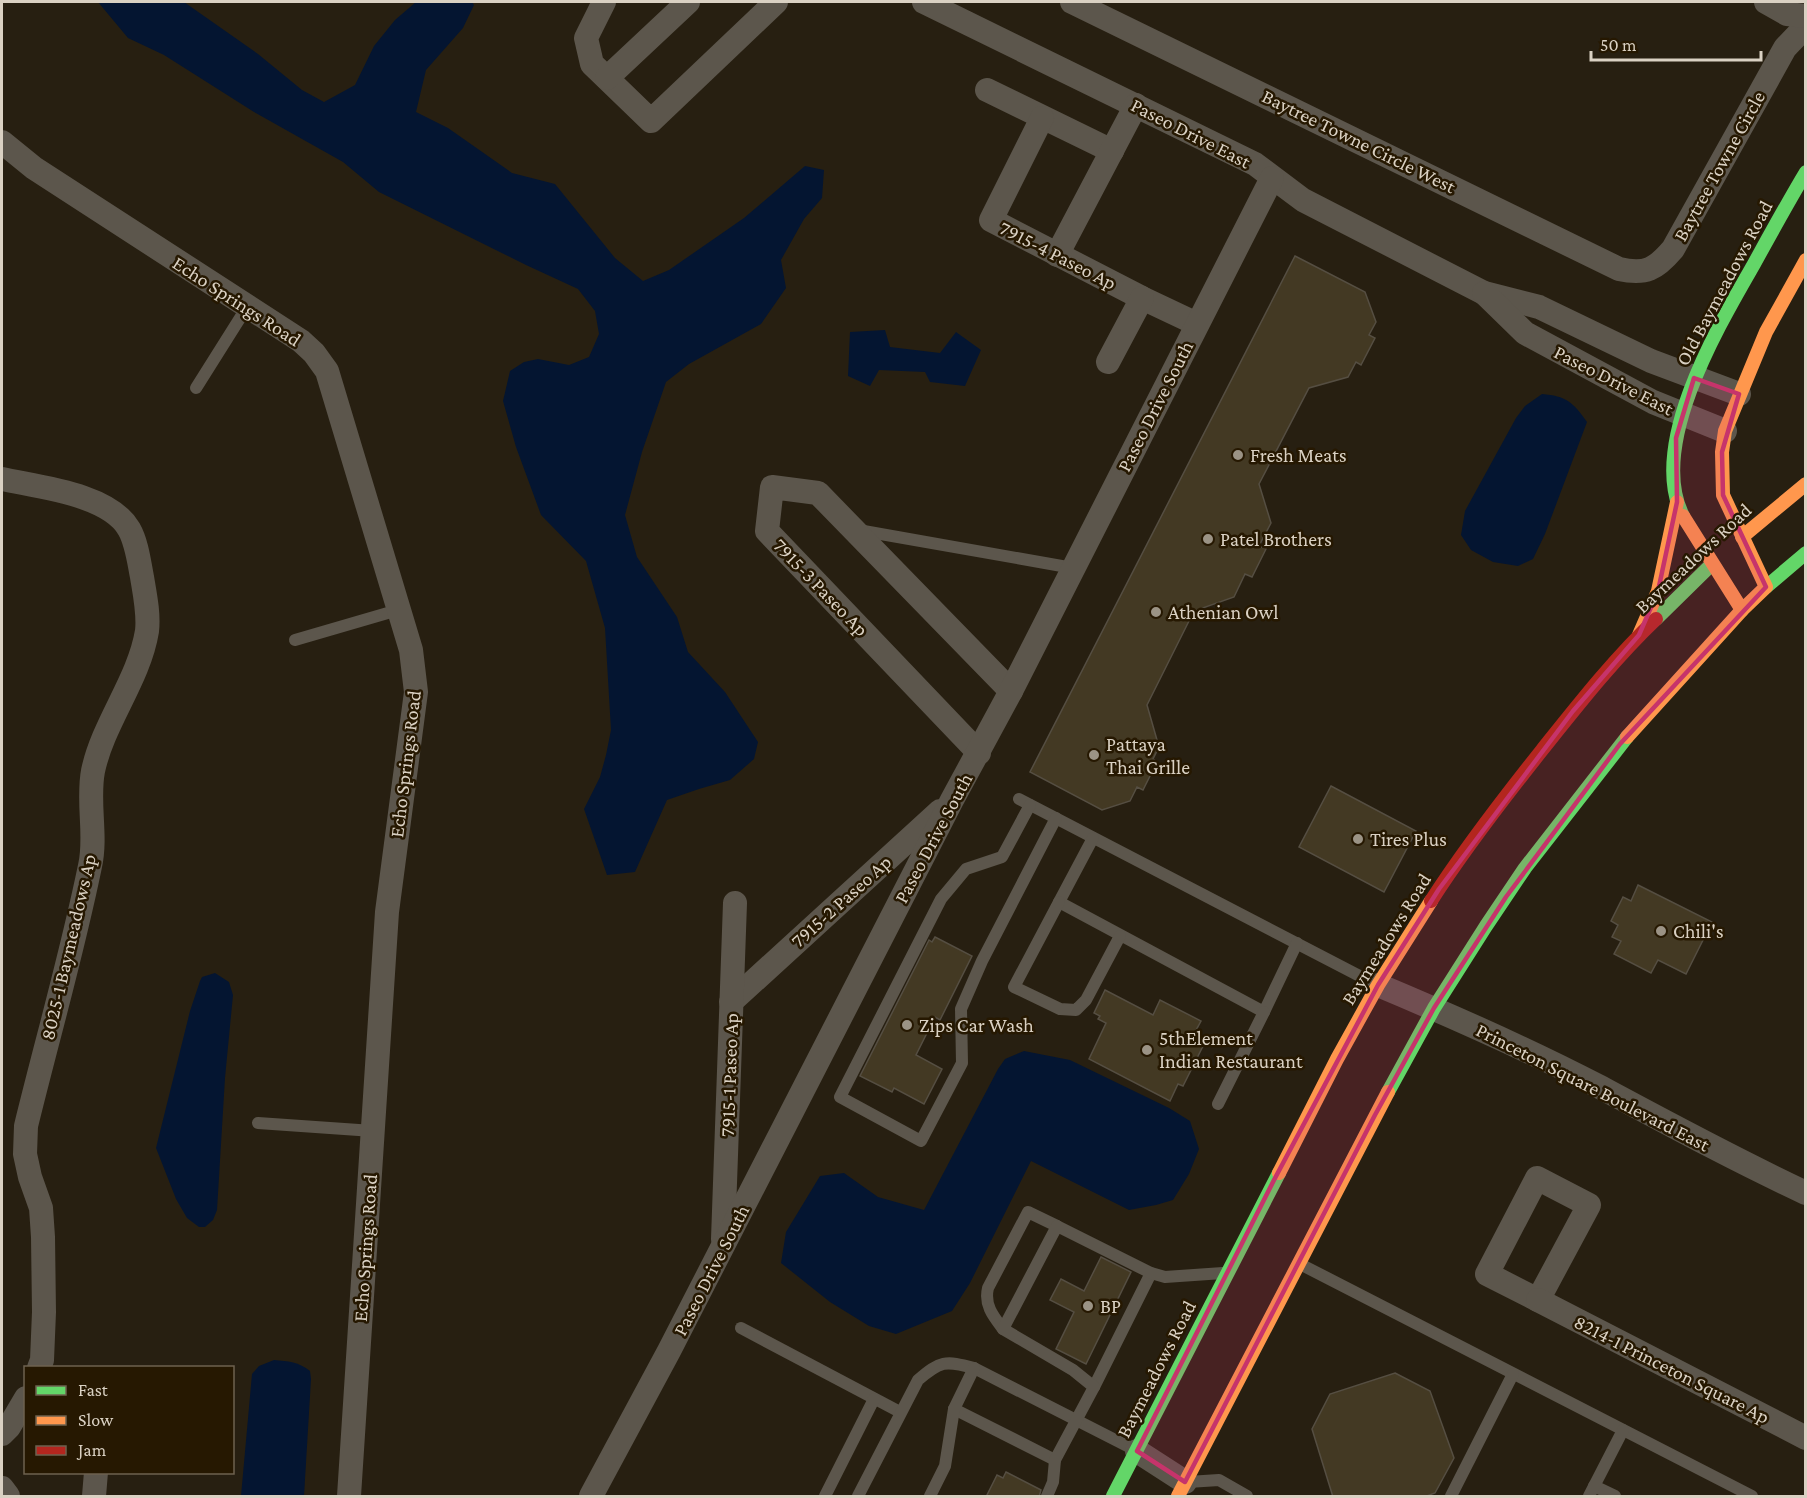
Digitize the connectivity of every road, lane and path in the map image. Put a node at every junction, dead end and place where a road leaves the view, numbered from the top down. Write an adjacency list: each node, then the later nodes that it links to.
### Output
1 (604, 2): 9 (street)
2 (688, 2): 9 (street)
3 (776, 2): 9 (street)
4 (924, 2): 11 (street, Paseo Drive East)
5 (1072, 2): 19 (street, Baytree Towne Circle West)
6 (1766, 2): 7 (street)
7 (1806, 16)
8 (1806, 26): 19 (street, Baytree Towne Circle)
9 (608, 78)
10 (987, 90): 12 (street)
11 (1136, 105): 14 (street); 16 (street, Paseo Drive East)
12 (1042, 118): 14 (street); 17 (street, 7915-4 Paseo Ap)
13 (2, 142): 22 (street, Echo Springs Road)
14 (1112, 151): 17 (street)
15 (1806, 172): 25 (main road, Old Baymeadows Road)
16 (1272, 178): 20 (street, Paseo Drive East); 23 (street, Paseo Drive South)
17 (1057, 255): 21 (street, 7915-4 Paseo Ap)
18 (1806, 260): 27 (main road)
19 (1647, 271)
20 (1484, 293): 25 (street, Paseo Drive East); 28 (street, Paseo Drive East)
21 (1142, 298): 23 (street, 7915-4 Paseo Ap); 24 (street)
22 (247, 307): 26 (lane); 39 (street, Echo Springs Road)
23 (1197, 324): 37 (street, Paseo Drive South)
24 (1108, 362)
25 (1694, 378): 27 (street, Paseo Drive East); 28 (main road, Old Baymeadows Road)
26 (196, 388)
27 (1739, 394): 29 (main road)
28 (1681, 415): 29 (street, Paseo Drive East); 32 (main road, Old Baymeadows Road)
29 (1725, 431): 34 (main road)
30 (2, 479): 68 (street, 8025-1 Baymeadows Ap)
31 (1806, 484): 34 (main road, Baymeadows Road)
32 (1677, 502): 36 (main road, Old Baymeadows Road); 41 (main road)
33 (854, 530): 37 (lane); 43 (street, 7915-3 Paseo Ap); 44 (street, 7915-3 Paseo Ap)
34 (1734, 544): 36 (main road, Baymeadows Road); 38 (main road)
35 (1806, 553): 38 (main road)
36 (1712, 564): 40 (main road, Old Baymeadows Road); 41 (main road, Baymeadows Road)
37 (1073, 568): 43 (street, Paseo Drive South)
38 (1766, 587): 40 (main road)
39 (398, 610): 42 (lane); 58 (street, Echo Springs Road)
40 (1742, 610): 54 (main road)
41 (1639, 635): 52 (main road, Baymeadows Road)
42 (295, 640)
43 (1011, 691): 44 (street, Paseo Drive South)
44 (978, 753): 45 (street, Paseo Drive South)
45 (952, 800): 53 (street, 7915-2 Paseo Ap); 61 (street, Paseo Drive South)
46 (1056, 818): 46 (lane); 47 (lane)
47 (1093, 838): 48 (lane); 51 (lane)
48 (1059, 902): 50 (lane); 50 (lane)
49 (735, 903): 53 (street, 7915-1 Paseo Ap)
50 (1120, 936): 55 (lane)
51 (1297, 943): 52 (lane); 55 (lane)
52 (1378, 985): 54 (street, Princeton Square Boulevard East); 64 (main road, Baymeadows Road)
53 (731, 1002): 61 (street, 7915-1 Paseo Ap)
54 (1434, 1008): 59 (street, Princeton Square Boulevard East); 62 (main road)
55 (1264, 1012): 56 (lane)
56 (1218, 1104)
57 (258, 1123): 58 (lane)
58 (373, 1131): 88 (street, Echo Springs Road)
59 (1806, 1193)
60 (1057, 1226): 63 (lane); 67 (lane); 67 (lane)
61 (723, 1247): 89 (street, Paseo Drive South)
62 (1299, 1263): 70 (lane); 85 (main road)
63 (1151, 1273): 64 (lane); 71 (lane)
64 (1227, 1273): 80 (main road, Baymeadows Road)
65 (1538, 1300): 65 (street, 8214-1 Princeton Square Ap); 79 (street, 8214-1 Princeton Square Ap)
66 (741, 1328): 72 (lane)
67 (1003, 1329): 71 (lane)
68 (45, 1365)
69 (974, 1368): 74 (lane); 75 (lane); 76 (lane)
70 (1514, 1374): 77 (lane); 96 (lane)
71 (1094, 1388): 76 (lane)
72 (874, 1399): 75 (lane); 90 (lane)
73 (24, 1401): 78 (street)
74 (954, 1409): 81 (lane); 92 (lane)
75 (900, 1412): 91 (lane)
76 (1076, 1420): 80 (lane); 81 (lane)
77 (1623, 1430): 84 (lane); 98 (lane)
78 (2, 1434)
79 (1806, 1438)
80 (1137, 1451): 85 (street); 94 (main road, Baymeadows Road)
81 (1055, 1460): 93 (lane)
82 (96, 1474): 87 (street)
83 (2, 1488): 86 (street)
84 (1592, 1491): 97 (lane)
85 (1185, 1492): 95 (lane)
86 (8, 1497)
87 (94, 1497)
88 (349, 1497)
89 (591, 1497)
90 (825, 1497)
91 (858, 1497)
92 (930, 1497)
93 (1047, 1497)
94 (1113, 1497)
95 (1247, 1497)
96 (1451, 1497)
97 (1615, 1497)
98 (1752, 1497)

